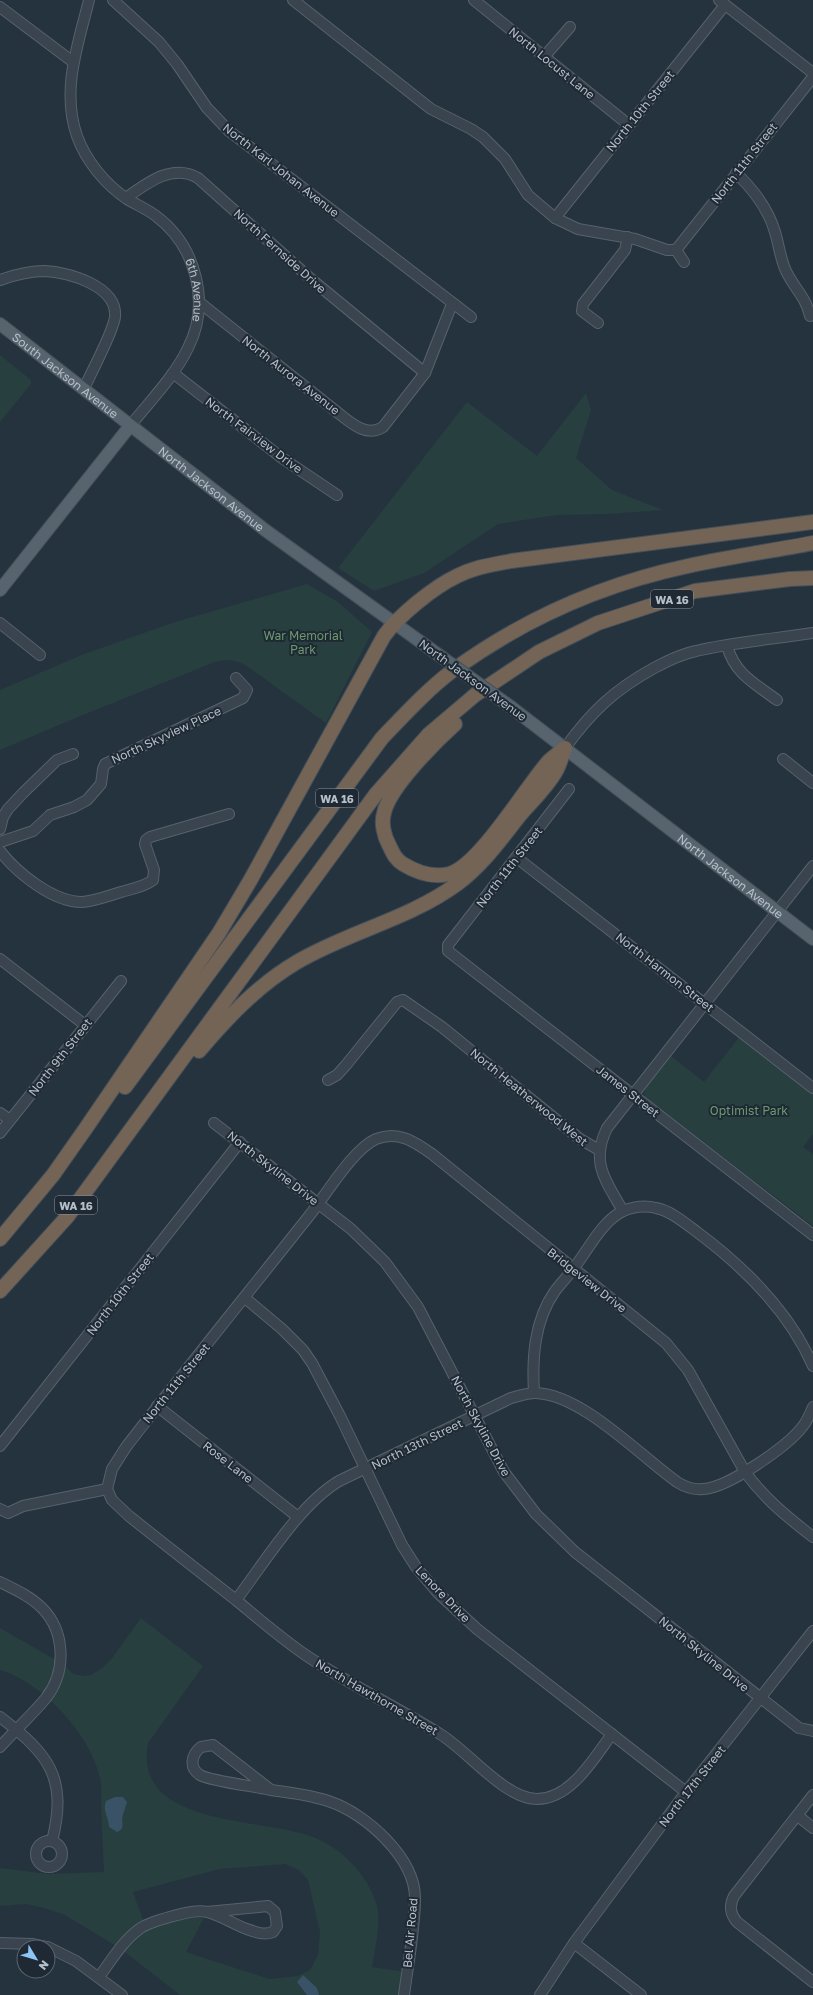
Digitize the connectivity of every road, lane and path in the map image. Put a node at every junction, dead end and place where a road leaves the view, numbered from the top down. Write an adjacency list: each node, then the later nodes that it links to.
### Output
1 (89, 0): 9 (street, 6th Avenue)
2 (113, 0): 21 (street, North Karl Johan Avenue)
3 (293, 0): 15 (street)
4 (474, 0): 8 (street, North Locust Lane)
5 (722, 2): 10 (street); 12 (street, North 10th Street)
6 (0, 7): 9 (street)
7 (570, 27): 8 (street)
8 (544, 57): 12 (street, North Locust Lane)
9 (73, 62): 14 (street, 6th Avenue)
10 (813, 73)
11 (813, 77): 13 (street, North 11th Street)
12 (629, 125): 15 (street, North 10th Street)
13 (736, 173): 17 (street, North 11th Street); 22 (street)
14 (126, 198): 20 (street, 6th Avenue); 27 (street, North Fernside Drive)
15 (555, 218): 16 (street)
16 (628, 237): 17 (street); 24 (street)
17 (676, 250): 18 (street)
18 (684, 262)
19 (0, 280): 28 (street)
20 (199, 302): 26 (street, 6th Avenue); 27 (street, North Aurora Avenue)
21 (452, 304): 23 (street, North Karl Johan Avenue); 27 (street)
22 (810, 316)
23 (470, 317)
24 (598, 323)
25 (0, 324): 28 (main road, South Jackson Avenue)
26 (173, 373): 29 (street, 6th Avenue); 30 (street, North Fairview Drive)
27 (425, 373)
28 (84, 390): 29 (main road, South Jackson Avenue)
29 (130, 426): 34 (main road, 6th Avenue); 36 (main road, North Jackson Avenue)
30 (337, 495)
31 (813, 522): 36 (highway)
32 (813, 543): 75 (highway, WA 16)
33 (813, 578): 39 (highway, WA 16)
34 (0, 590)
35 (0, 623): 40 (street)
36 (393, 624): 43 (main road, North Jackson Avenue, bridge); 74 (highway)
37 (813, 633): 38 (street)
38 (727, 646): 42 (street); 43 (street)
39 (539, 652): 43 (highway); 64 (highway, WA 16)
40 (40, 655)
41 (236, 678): 50 (street, North Skyview Place)
42 (777, 700)
43 (565, 748): 54 (main road, North Jackson Avenue); 64 (highway)
44 (73, 754): 49 (street)
45 (783, 759): 46 (street)
46 (813, 783)
47 (569, 789): 52 (street, North 11th Street)
48 (229, 814): 51 (street)
49 (0, 829)
50 (0, 842)
51 (0, 851)
52 (517, 858): 56 (street, North 11th Street); 59 (street, North Harmon Street)
53 (813, 866): 54 (street)
54 (777, 911): 55 (main road, North Jackson Avenue); 59 (street)
55 (813, 939)
56 (448, 945): 63 (street, James Street)
57 (0, 959): 60 (street)
58 (121, 981): 60 (street, North 9th Street)
59 (705, 1003): 62 (street, North Harmon Street); 63 (street)
60 (85, 1025): 66 (street, North 9th Street)
61 (328, 1080): 70 (street, North Heatherwood West)
62 (813, 1088)
63 (632, 1094): 70 (street); 73 (street, James Street)
64 (144, 1112): 77 (highway, WA 16)
65 (0, 1113): 66 (street)
66 (10, 1120): 68 (street, North 9th Street)
67 (214, 1123): 69 (street, North Skyline Drive)
68 (0, 1133)
69 (240, 1142): 71 (street, North Skyline Drive); 84 (street, North 10th Street)
70 (599, 1150): 72 (street, North Heatherwood West)
71 (320, 1204): 76 (street, Bridgeview Drive); 78 (street, North 11th Street); 83 (street, North Skyline Drive)
72 (623, 1211): 76 (street); 79 (street)
73 (813, 1234)
74 (0, 1239)
75 (0, 1245)
76 (573, 1270): 80 (street); 86 (street, Bridgeview Drive)
77 (0, 1291)
78 (244, 1298): 81 (street, North 11th Street); 85 (street, Lenore Drive)
79 (813, 1366)
80 (534, 1393): 83 (street, North 13th Street); 86 (street)
81 (157, 1406): 87 (street, North 11th Street); 89 (street, Rose Lane)
82 (813, 1407): 86 (street)
83 (474, 1416): 85 (street, North 13th Street); 94 (street, North Skyline Drive)
84 (0, 1446)
85 (365, 1469): 89 (street, North 13th Street); 98 (street, Lenore Drive)
86 (745, 1472): 90 (street, Bridgeview Drive)
87 (107, 1489): 88 (street); 92 (street, North Hawthorne Street)
88 (4, 1511)
89 (298, 1517): 92 (street, North 13th Street)
90 (813, 1537)
91 (0, 1582): 96 (street)
92 (236, 1600): 98 (street, North Hawthorne Street)
93 (813, 1631): 94 (street, North 17th Street)
94 (760, 1699): 97 (street, North Skyline Drive); 101 (street, North 17th Street)
95 (0, 1717): 96 (street)
96 (16, 1729): 99 (street); 105 (street)
97 (813, 1731)
98 (612, 1734): 101 (street, Lenore Drive)
99 (0, 1747)
100 (271, 1790): 100 (street, Bel Air Road); 114 (street, Bel Air Road)
101 (686, 1792): 109 (street, North 17th Street)
102 (813, 1795): 103 (street)
103 (798, 1816): 104 (street); 112 (street)
104 (813, 1828)
105 (52, 1842)
106 (207, 1912): 106 (street); 111 (street)
107 (0, 1943): 108 (street)
108 (16, 1943)
109 (574, 1943): 115 (street, North 17th Street); 116 (street)
110 (56, 1950): 111 (street)
111 (99, 1977): 113 (street)
112 (813, 1982)
113 (122, 1995)
114 (404, 1995)
115 (540, 1995)
116 (641, 1995)

